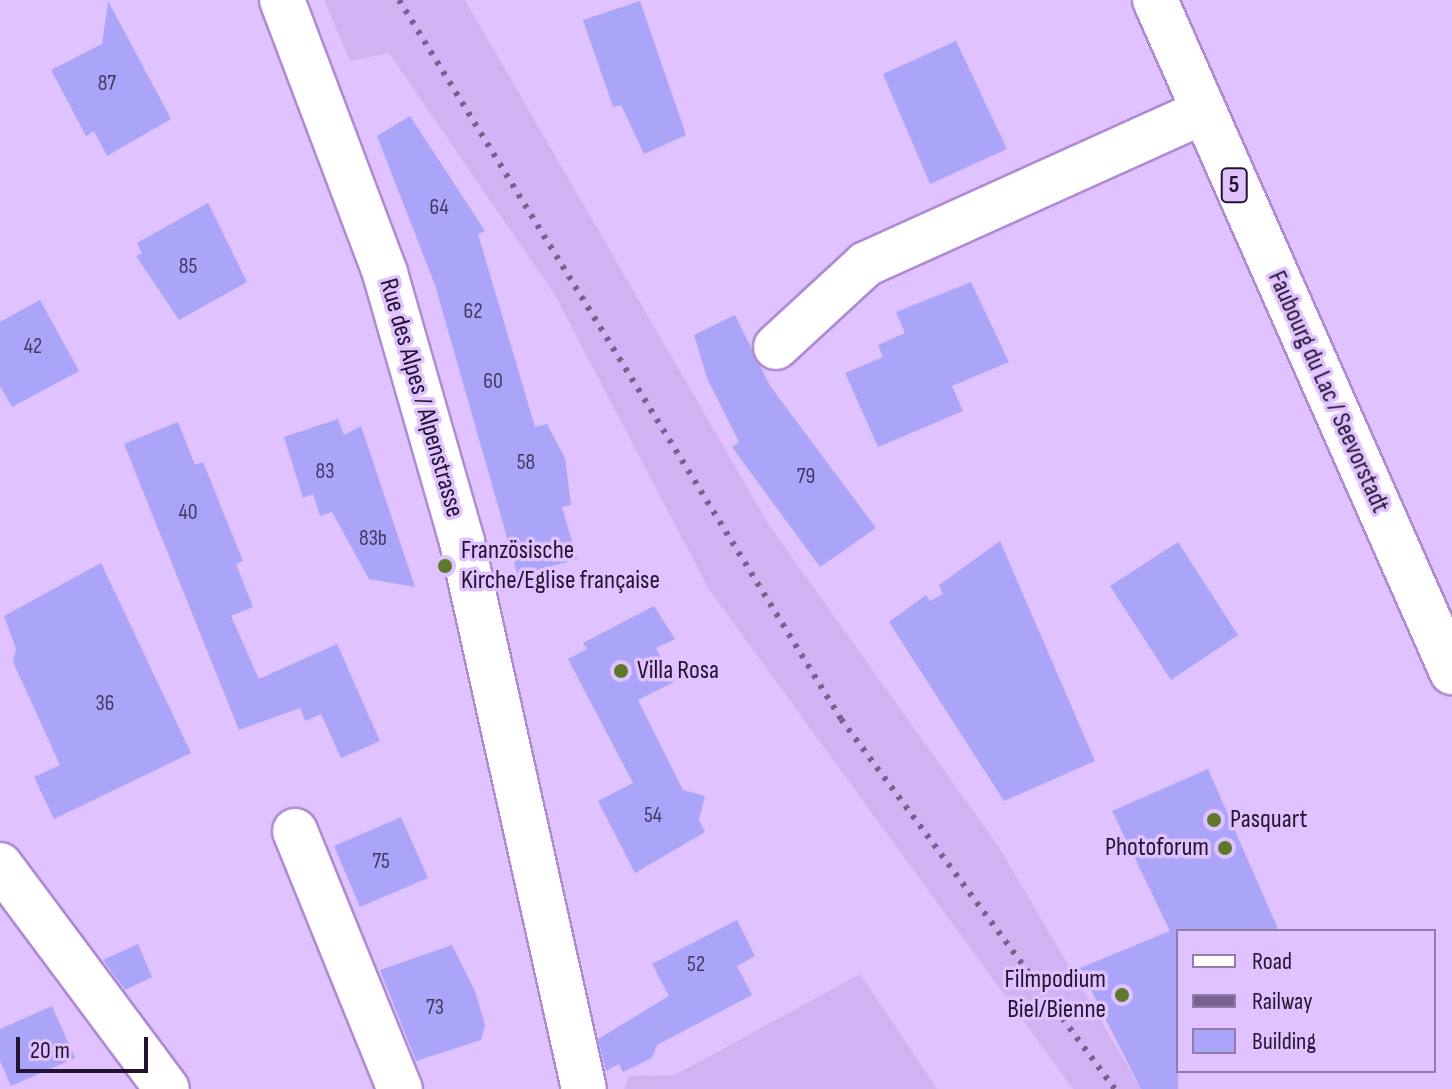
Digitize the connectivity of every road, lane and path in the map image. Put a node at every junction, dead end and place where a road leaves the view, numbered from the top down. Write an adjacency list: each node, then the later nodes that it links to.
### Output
1 (282, 0): 10 (street, Rue des Alpes / Alpenstrasse)
2 (1155, 0): 3 (street, Faubourg du Lac / Seevorstadt / 5)
3 (1201, 113): 4 (street); 5 (street, Faubourg du Lac / Seevorstadt / 5)
4 (776, 347)
5 (1452, 672)
6 (295, 831): 9 (street)
7 (0, 865): 8 (street)
8 (167, 1089)
9 (400, 1089)
10 (584, 1089)

